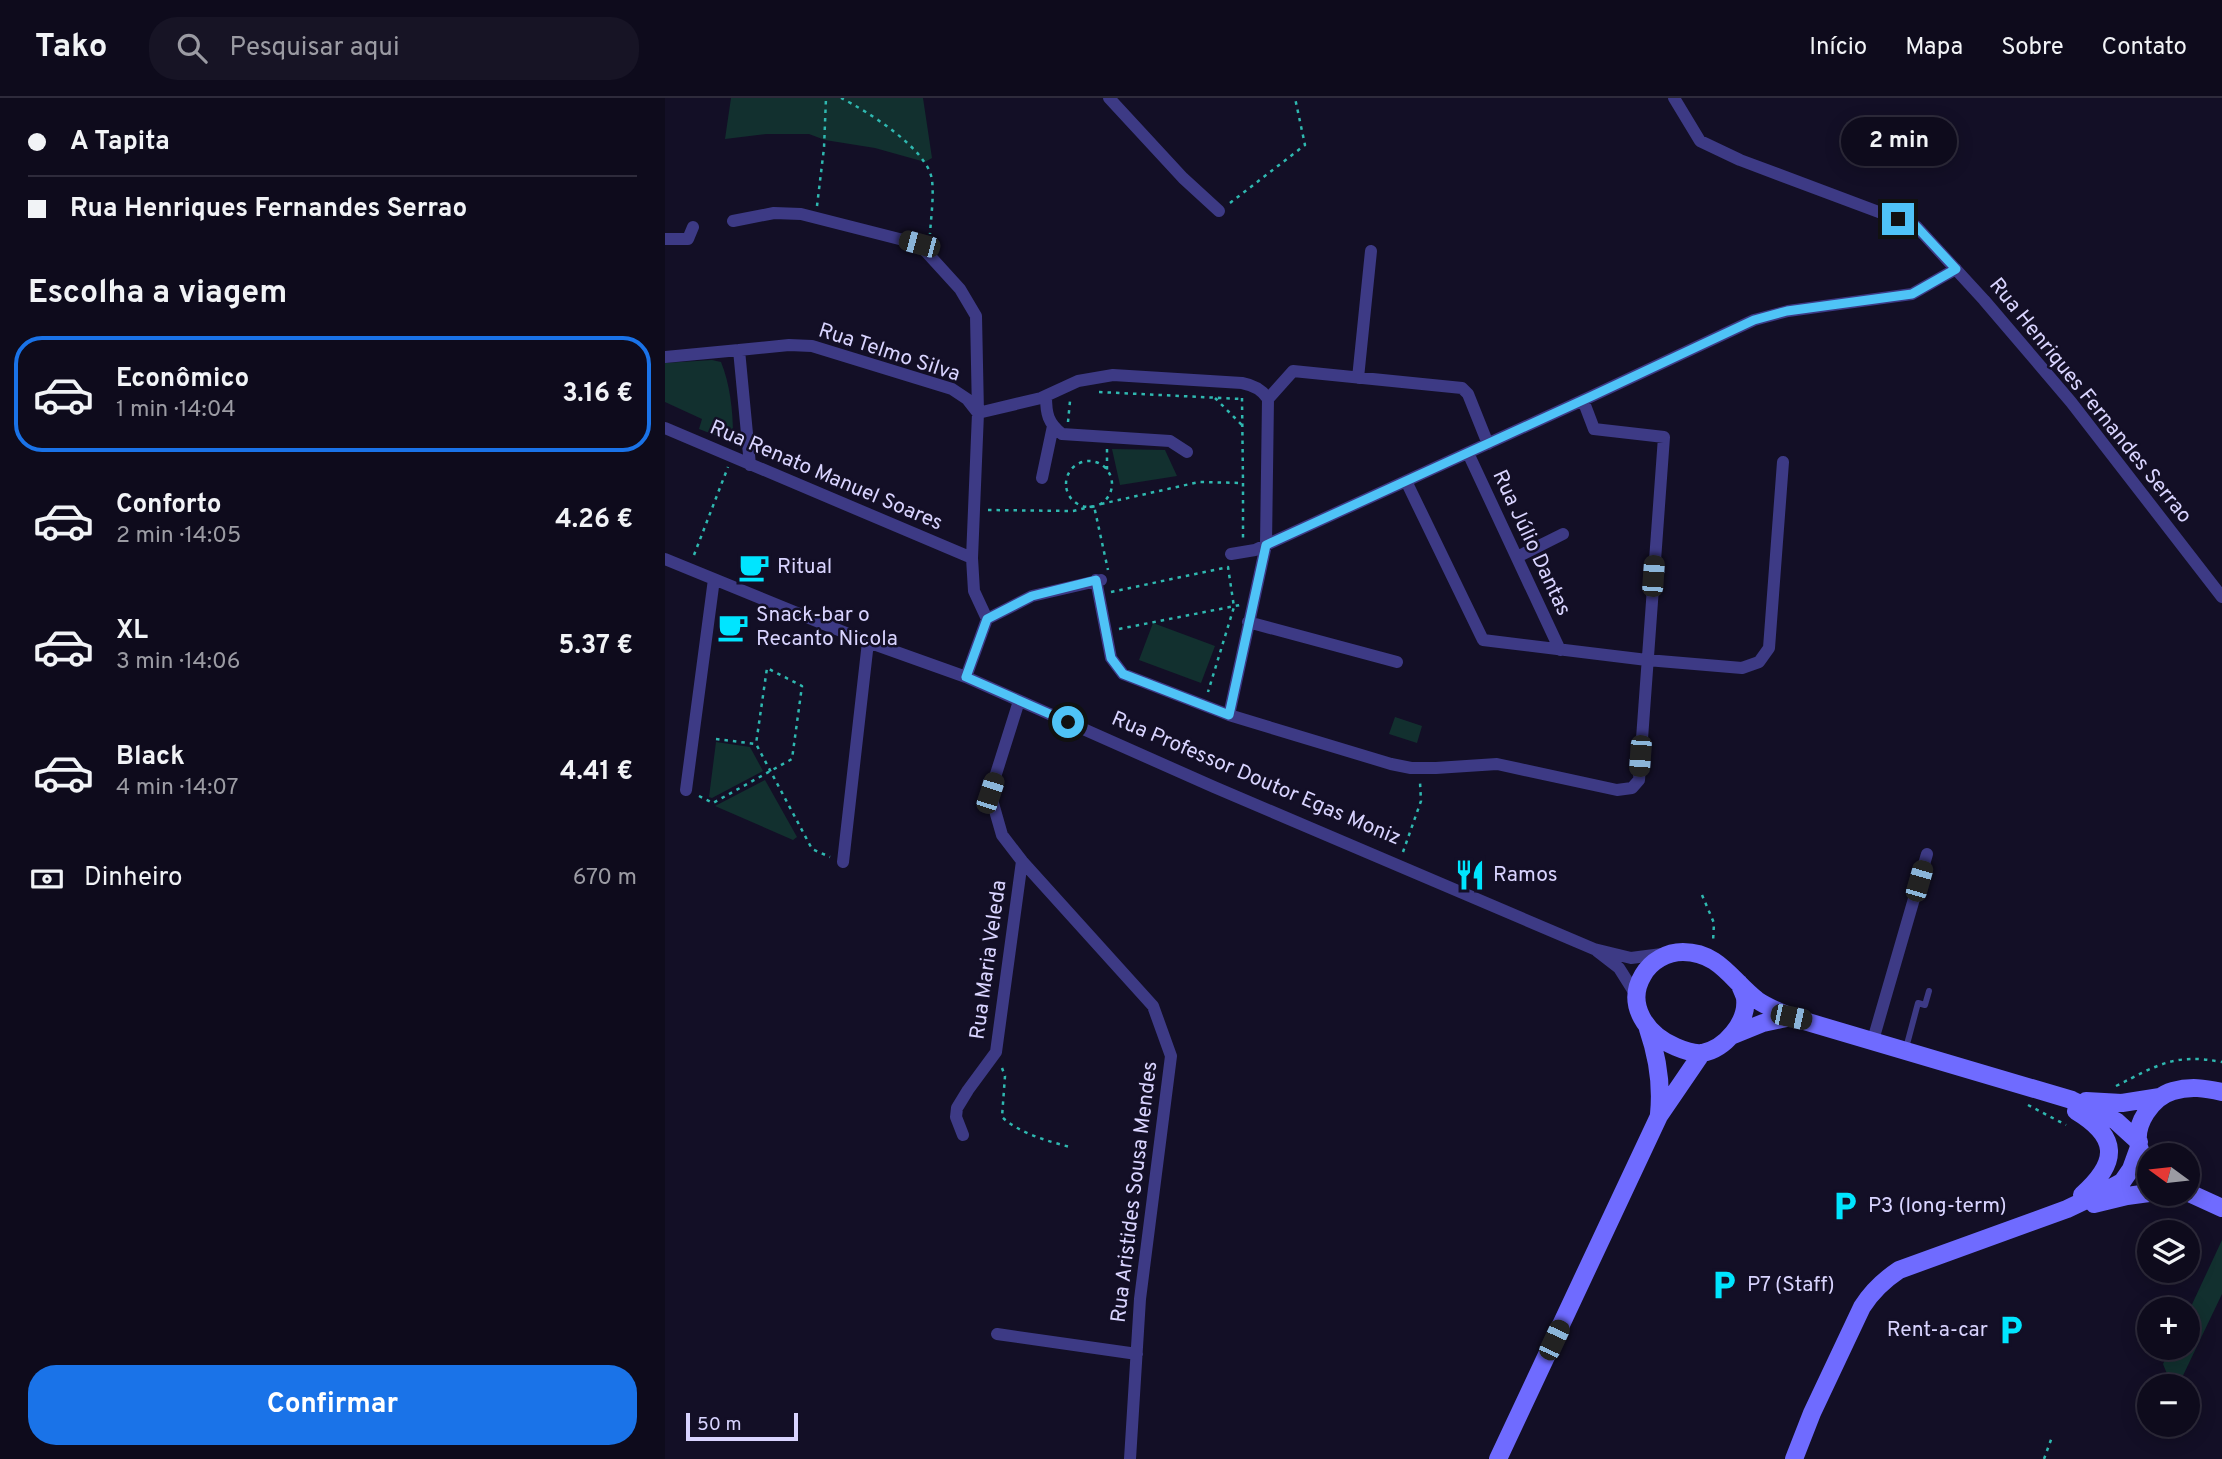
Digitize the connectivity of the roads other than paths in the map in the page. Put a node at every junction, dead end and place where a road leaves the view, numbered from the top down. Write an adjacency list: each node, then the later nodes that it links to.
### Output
1 (1109, 98): 3 (street)
2 (1674, 98): 8 (street, Rua Henriques Fernandes Serrao)
3 (1219, 211)
4 (733, 221): 15 (street)
5 (693, 227): 6 (street)
6 (665, 239)
7 (1371, 251): 11 (street)
8 (1956, 269): 14 (street); 32 (street, Rua Henriques Fernandes Serrao)
9 (739, 350): 10 (street, Rua Telmo Silva); 15 (street, Rua Telmo Silva); 22 (street)
10 (665, 357)
11 (1358, 378): 13 (street); 18 (street)
12 (1046, 396): 13 (street); 15 (street); 16 (street)
13 (1268, 399): 26 (street)
14 (1583, 400): 18 (street); 37 (street)
15 (978, 413): 29 (street)
16 (1053, 426): 19 (street); 23 (street)
17 (665, 428): 22 (street, Rua Renato Manuel Soares)
18 (1488, 444): 20 (street)
19 (1187, 452)
20 (1468, 453): 24 (street); 28 (street, Rua Júlio Dantas)
21 (1783, 462): 37 (street)
22 (750, 466): 29 (street, Rua Renato Manuel Soares)
23 (1042, 478)
24 (1406, 481): 26 (street); 36 (street)
25 (1563, 534): 28 (street)
26 (1266, 545): 27 (street); 34 (street)
27 (1237, 553)
28 (1517, 557): 36 (street, Rua Júlio Dantas)
29 (972, 558): 33 (street)
30 (665, 559): 31 (street, Rua Professor Doutor Egas Moniz)
31 (715, 579): 35 (street, Rua Professor Doutor Egas Moniz); 42 (street)
32 (2222, 597)
33 (987, 619): 39 (street); 41 (street)
34 (1248, 622): 38 (street); 41 (street)
35 (868, 642): 39 (street, Rua Professor Doutor Egas Moniz); 45 (street)
36 (1560, 650): 37 (street)
37 (1647, 660): 41 (street)
38 (1397, 662)
39 (966, 677): 40 (street, Rua Professor Doutor Egas Moniz)
40 (1019, 701): 44 (street, Rua Aristides Sousa Mendes); 46 (street, Rua Professor Doutor Egas Moniz)
41 (1229, 715)
42 (686, 790)
43 (1927, 854): 54 (street)
44 (1021, 861): 62 (street, Rua Maria Veleda); 71 (street, Rua Aristides Sousa Mendes)
45 (843, 862)
46 (1594, 949): 47 (street); 50 (street)
47 (1670, 953): 48 (street); 50 (street)
48 (1739, 983): 51 (street); 53 (street)
49 (1929, 991): 55 (lane)
50 (1636, 995): 52 (street)
51 (1791, 1017): 53 (street); 54 (street)
52 (1649, 1029): 56 (street); 61 (street)
53 (1731, 1036): 56 (street)
54 (1873, 1040): 55 (street)
55 (1905, 1050): 58 (street)
56 (1702, 1053): 61 (street)
57 (2222, 1092): 59 (street)
58 (2046, 1093): 60 (street); 69 (street)
59 (2160, 1097): 60 (street); 64 (street)
60 (2072, 1100): 63 (street)
61 (1659, 1116): 74 (street)
62 (963, 1135)
63 (2138, 1143)
64 (2139, 1143)
65 (2137, 1150): 69 (street)
66 (2137, 1194): 69 (street)
67 (2200, 1198): 68 (street)
68 (2222, 1208)
69 (2067, 1209): 72 (street)
70 (997, 1334): 71 (street)
71 (1137, 1354): 73 (street, Rua Aristides Sousa Mendes)
72 (1812, 1413): 75 (street); 76 (street)
73 (1130, 1459)
74 (1498, 1459)
75 (1783, 1459)
76 (1794, 1459)

